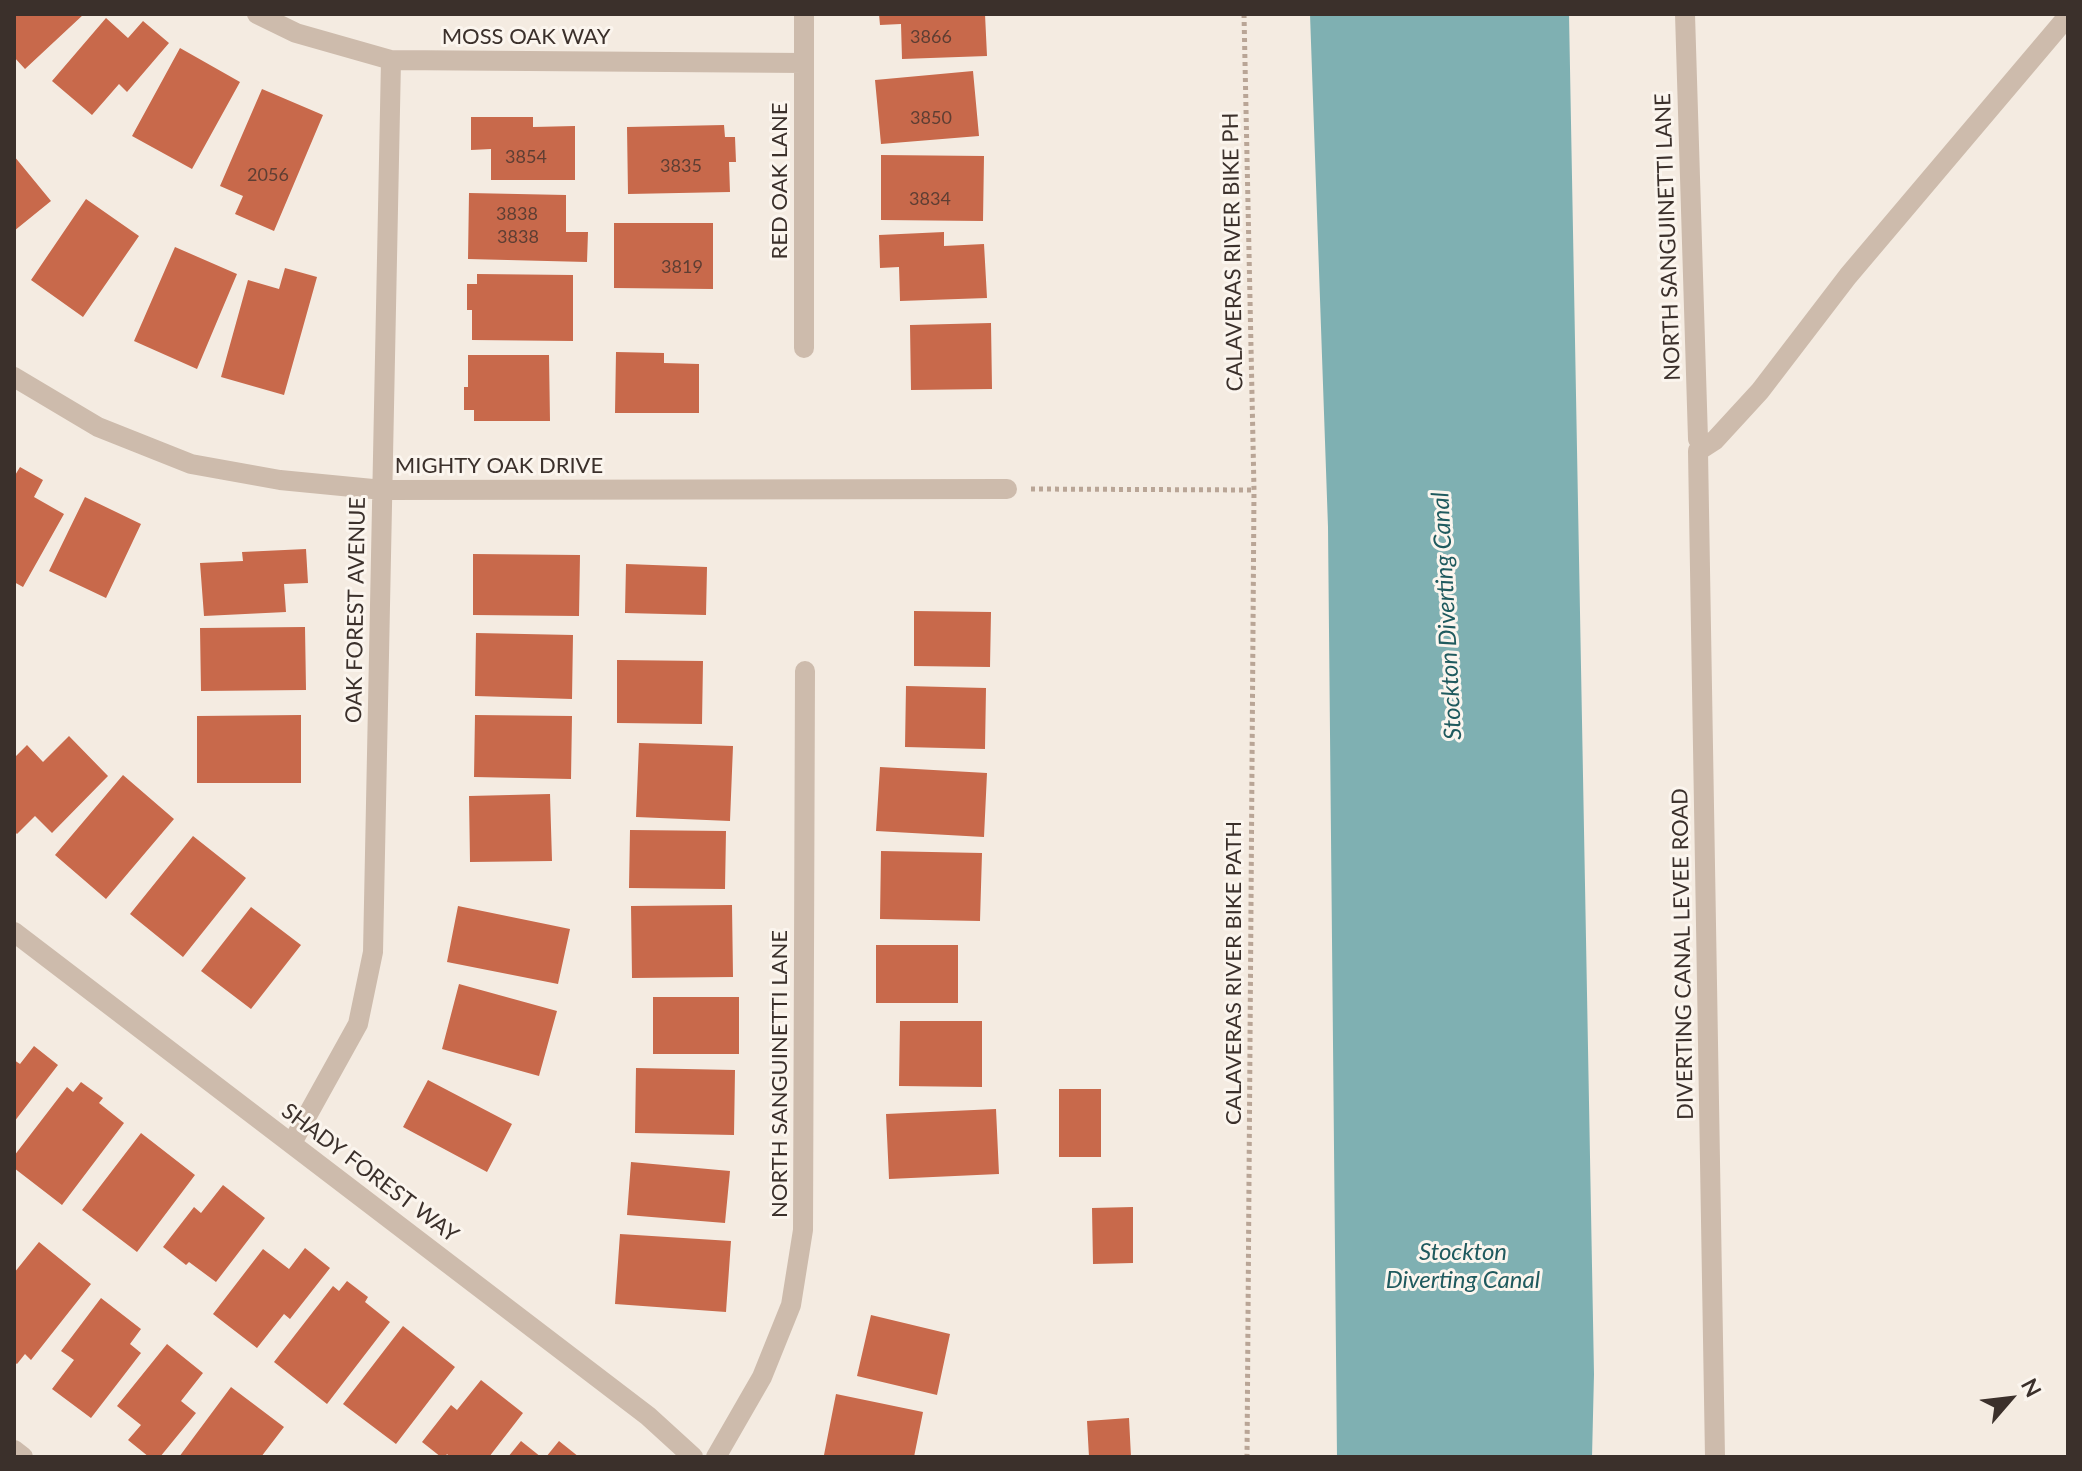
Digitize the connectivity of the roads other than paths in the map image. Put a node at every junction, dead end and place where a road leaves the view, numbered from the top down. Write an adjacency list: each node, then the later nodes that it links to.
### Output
1 (257, 14): 5 (street, MOSS OAK WAY)
2 (804, 14): 6 (street, RED OAK LANE)
3 (1685, 14): 9 (street, NORTH SANGUINETTI LANE)
4 (2068, 16): 9 (street)
5 (391, 60): 6 (street, MOSS OAK WAY); 11 (street, OAK FOREST AVENUE)
6 (804, 63): 7 (street, RED OAK LANE)
7 (804, 348)
8 (14, 377): 11 (street, MIGHTY OAK DRIVE)
9 (1702, 449): 19 (street, DIVERTING CANAL LEVEE ROAD)
10 (1007, 489): 11 (street, MIGHTY OAK DRIVE)
11 (383, 490): 14 (street, OAK FOREST AVENUE)
12 (805, 671): 18 (street, NORTH SANGUINETTI LANE)
13 (14, 932): 14 (street, SHADY FOREST WAY)
14 (292, 1143): 17 (street, SHADY FOREST WAY)
15 (14, 1450): 16 (street)
16 (23, 1457)
17 (693, 1457)
18 (716, 1457)
19 (1715, 1457)

